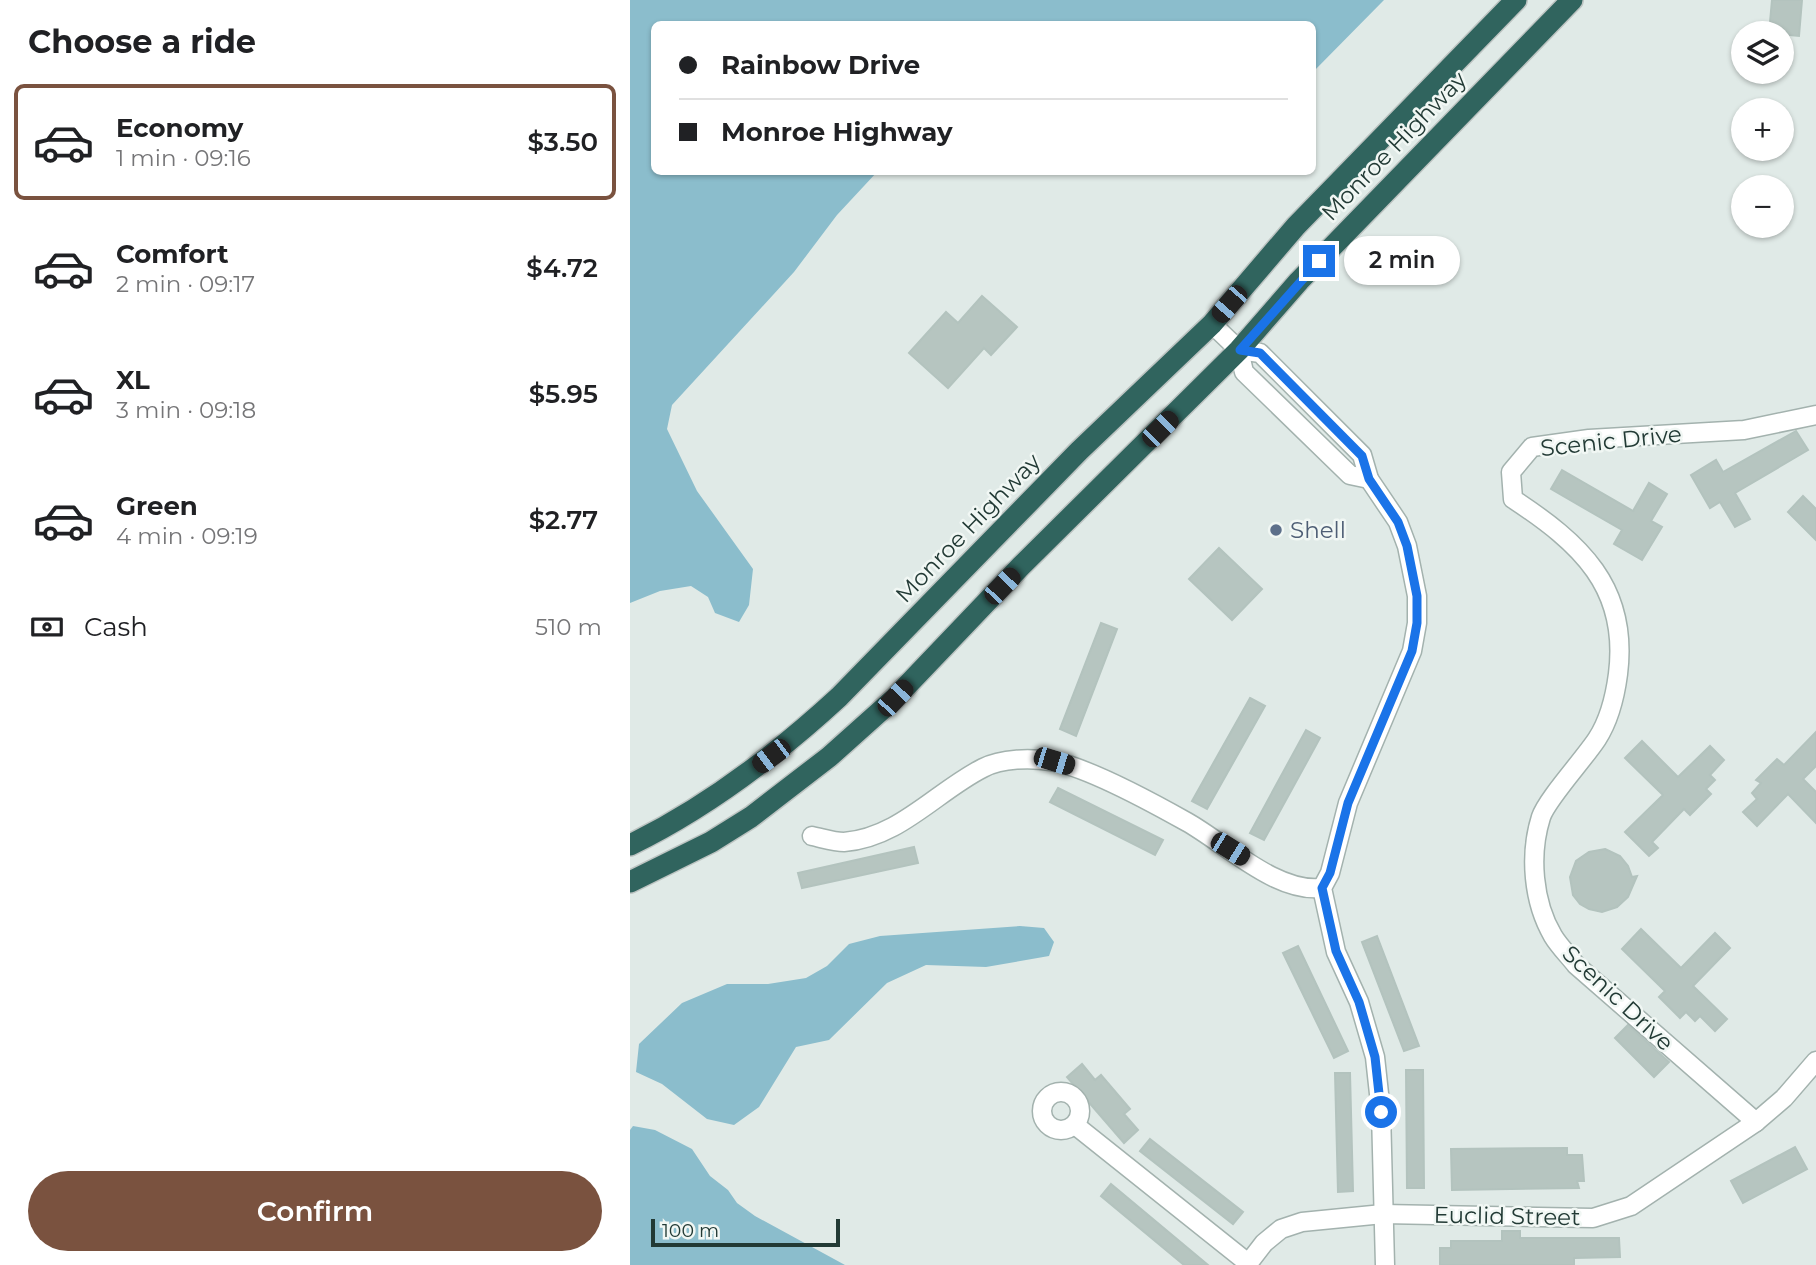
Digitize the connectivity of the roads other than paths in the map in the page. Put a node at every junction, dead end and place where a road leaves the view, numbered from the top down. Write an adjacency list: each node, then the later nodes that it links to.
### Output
1 (1516, 0): 3 (highway, Monroe Highway)
2 (1572, 0): 4 (highway, Monroe Highway)
3 (1212, 324): 4 (street); 7 (highway, Monroe Highway)
4 (1240, 350): 8 (highway, Monroe Highway); 9 (street)
5 (1816, 415): 11 (street, Scenic Drive)
6 (812, 836): 9 (street)
7 (630, 845)
8 (630, 882)
9 (1322, 888): 13 (street)
10 (1816, 1061): 11 (street, Euclid Street)
11 (1756, 1122): 13 (street, Euclid Street)
12 (1075, 1125): 14 (street)
13 (1383, 1214): 14 (street, Euclid Street); 15 (street)
14 (1247, 1264)
15 (1385, 1265)

